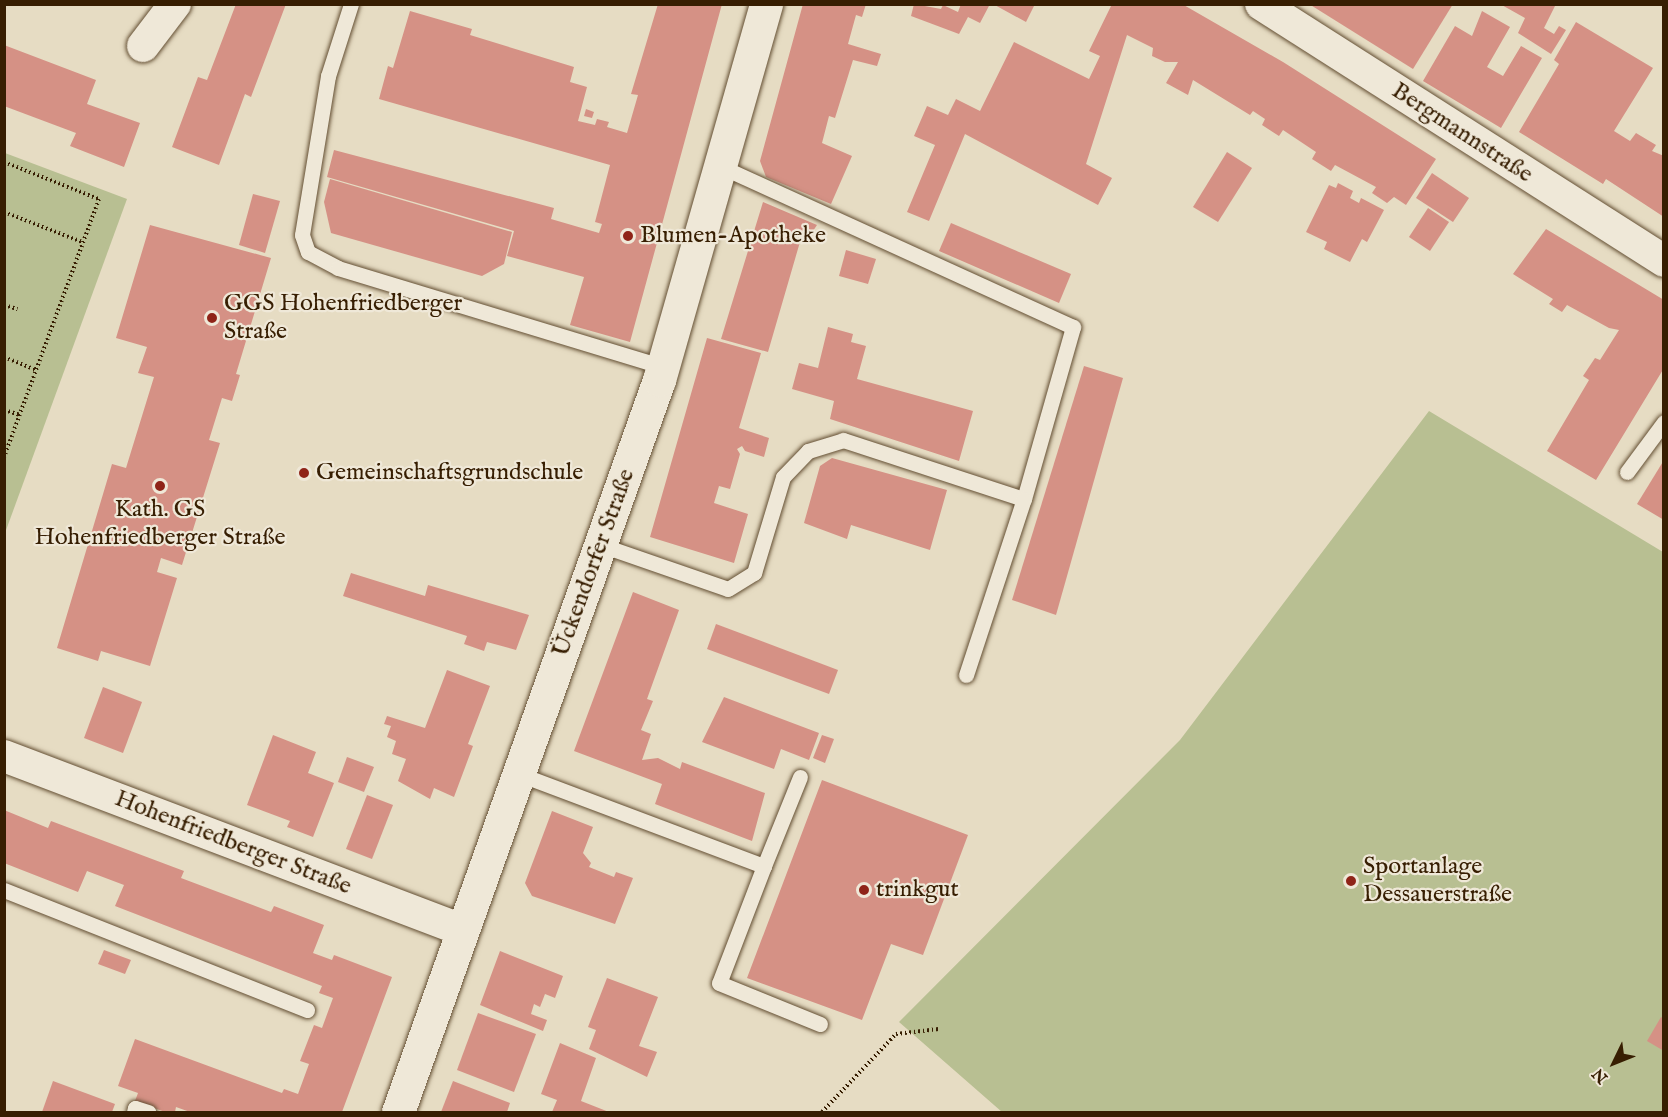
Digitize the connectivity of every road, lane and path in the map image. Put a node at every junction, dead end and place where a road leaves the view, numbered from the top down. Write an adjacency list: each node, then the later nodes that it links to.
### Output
1 (176, 4): 5 (street)
2 (351, 4): 14 (lane)
3 (766, 4): 7 (main road, Ückendorfer Straße)
4 (1261, 4): 10 (street, Bergmannstraße)
5 (142, 46)
6 (4, 162): 9 (path)
7 (720, 166): 14 (main road, Ückendorfer Straße); 21 (lane)
8 (4, 212): 9 (path)
9 (82, 242): 15 (path)
10 (1664, 261)
11 (4, 304): 12 (path)
12 (17, 309)
13 (4, 357): 15 (path)
14 (663, 367): 22 (main road, Ückendorfer Straße)
15 (37, 370): 17 (path)
16 (4, 410): 17 (path)
17 (20, 415): 19 (path)
18 (1664, 423): 20 (lane)
19 (4, 457)
20 (1627, 472)
21 (1024, 499): 22 (lane); 23 (lane)
22 (601, 545): 25 (main road, Ückendorfer Straße)
23 (966, 675)
24 (4, 756): 29 (street, Hohenfriedberger Straße)
25 (519, 774): 27 (lane); 29 (main road, Ückendorfer Straße)
26 (800, 777): 27 (lane)
27 (764, 866): 31 (lane)
28 (4, 890): 30 (lane)
29 (462, 930): 35 (main road, Ückendorfer Straße)
30 (307, 1010)
31 (820, 1024)
32 (939, 1029): 36 (path)
33 (134, 1113): 34 (lane)
34 (148, 1113)
35 (398, 1113)
36 (822, 1113)

